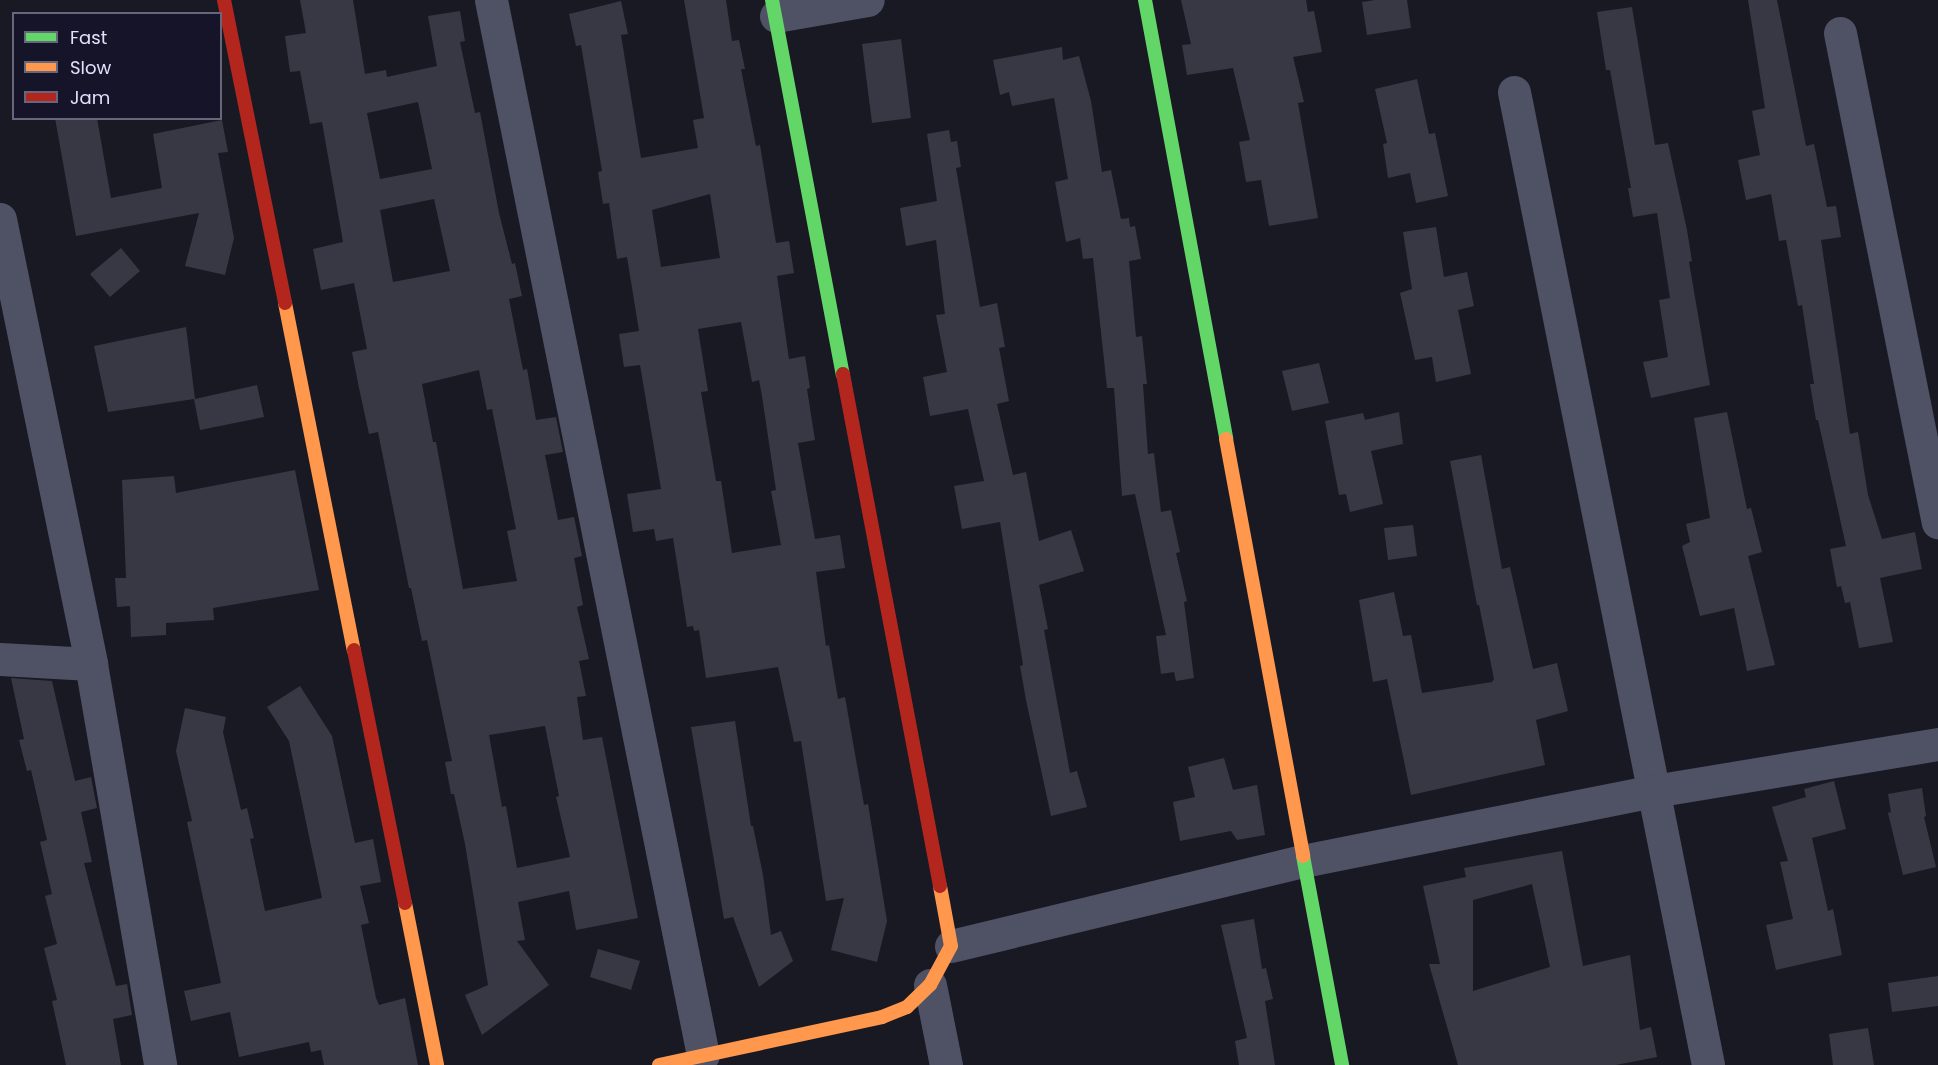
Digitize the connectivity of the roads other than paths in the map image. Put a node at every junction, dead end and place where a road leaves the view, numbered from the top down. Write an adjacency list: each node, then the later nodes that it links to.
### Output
1 (224, 0): 19 (street)
2 (491, 0): 17 (street)
3 (868, 0): 5 (street)
4 (1145, 0): 14 (street)
5 (774, 8): 15 (street)
6 (1840, 33): 9 (street)
7 (1514, 92): 13 (street)
8 (0, 219): 11 (street)
9 (1938, 522)
10 (0, 659): 11 (street)
11 (91, 664): 18 (street)
12 (1938, 744): 13 (street)
13 (1654, 791): 14 (street); 23 (street)
14 (1303, 861): 15 (street); 22 (street)
15 (951, 946): 16 (street)
16 (930, 985): 17 (street); 21 (street)
17 (703, 1055): 20 (street)
18 (160, 1065)
19 (437, 1065)
20 (659, 1065)
21 (946, 1065)
22 (1342, 1065)
23 (1708, 1065)

